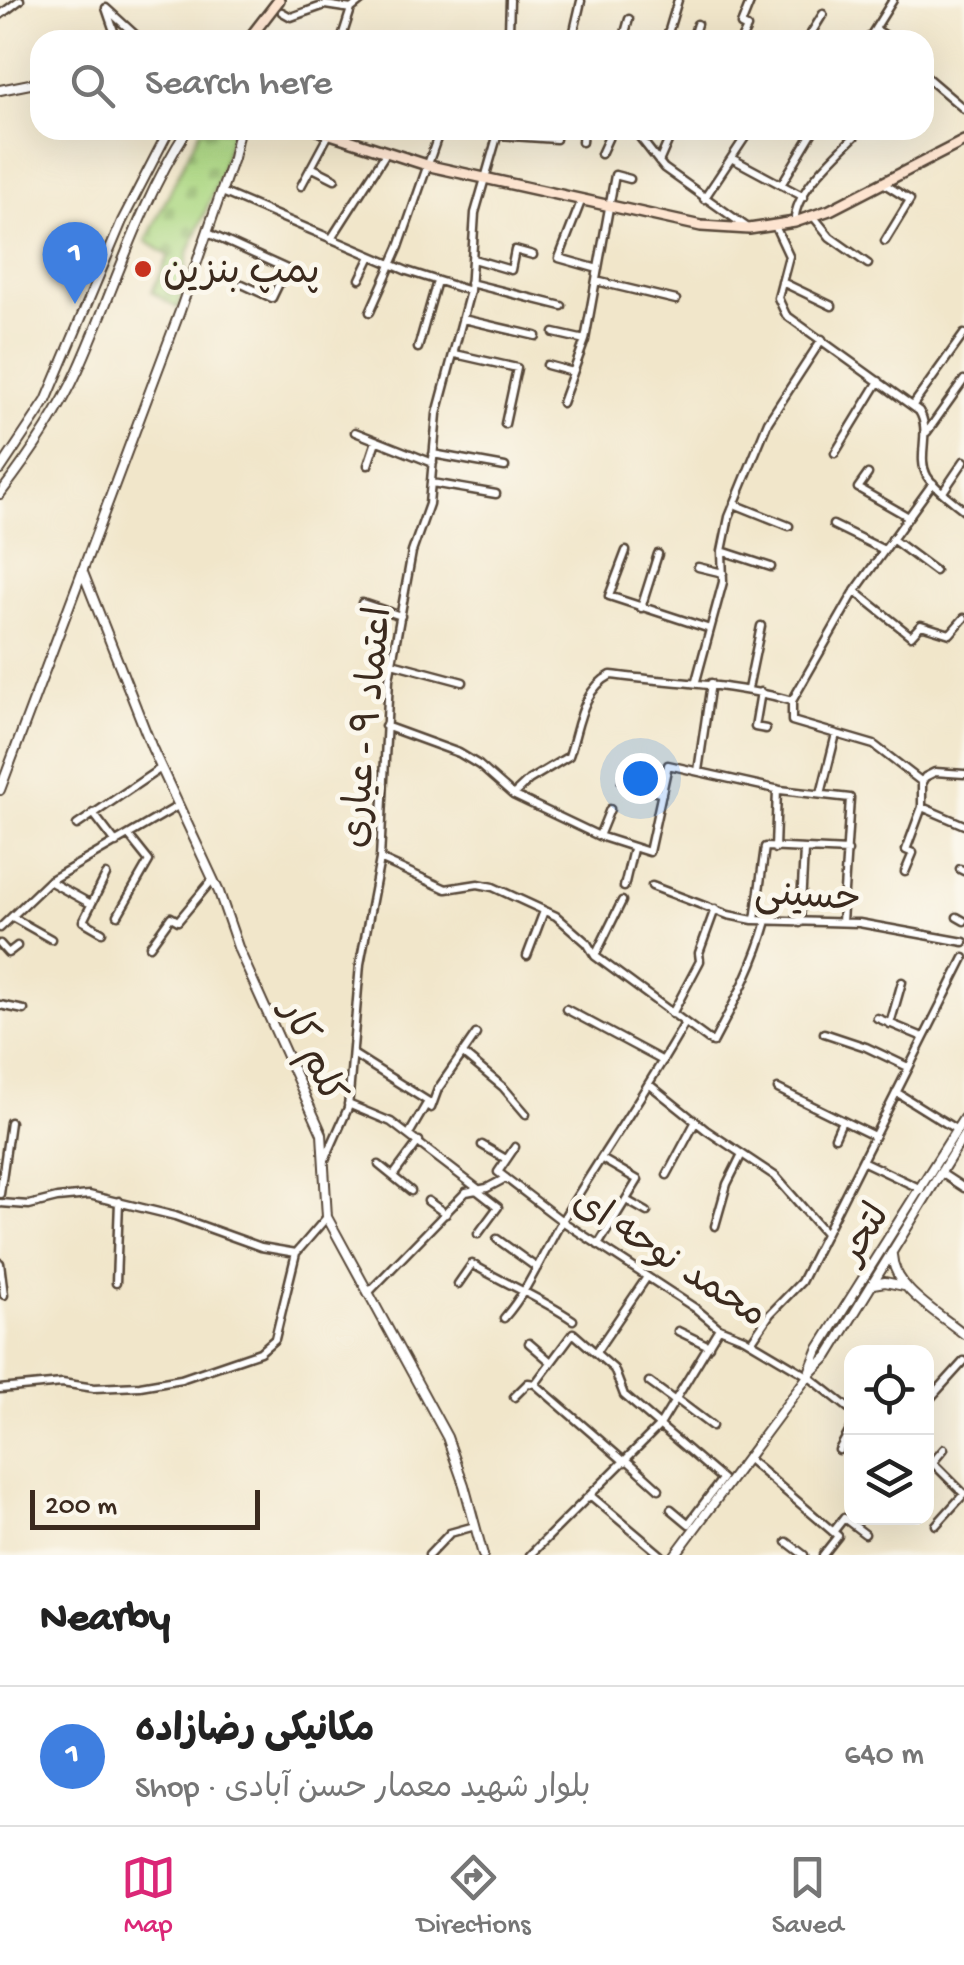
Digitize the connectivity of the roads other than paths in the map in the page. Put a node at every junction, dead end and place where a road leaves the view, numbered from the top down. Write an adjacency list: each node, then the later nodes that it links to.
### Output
1 (20, 0): 13 (street)
2 (280, 0): 19 (main road)
3 (362, 0): 10 (street)
4 (510, 0): 21 (street)
5 (678, 0): 24 (street)
6 (750, 0): 26 (street)
7 (892, 0): 16 (street)
8 (581, 1): 22 (street)
9 (105, 4): 17 (street); 18 (street)
10 (351, 8): 11 (street); 20 (street)
11 (282, 12)
12 (823, 14): 27 (street)
13 (0, 15)
14 (629, 19): 23 (street)
15 (697, 24): 25 (street)
16 (875, 28): 28 (street)
17 (114, 30)
18 (132, 30)
19 (256, 30)
20 (344, 30)
21 (509, 30)
22 (574, 30)
23 (626, 30)
24 (669, 30)
25 (695, 30)
26 (746, 30)
27 (813, 30)
28 (878, 30)
29 (30, 84): 31 (street)
30 (934, 84): 32 (street)
31 (0, 90)
32 (964, 109)
33 (164, 140): 112 (street)
34 (181, 140): 117 (street)
35 (236, 140): 59 (street)
36 (321, 140): 52 (street)
37 (347, 140): 47 (main road)
38 (437, 140): 51 (street)
39 (496, 140): 53 (street, اعتماد ۹ - عیاری)
40 (608, 140): 48 (street)
41 (641, 140): 50 (street)
42 (669, 140): 50 (street)
43 (743, 140): 49 (street)
44 (808, 140): 57 (street)
45 (852, 140): 60 (street)
46 (964, 141): 56 (main road)
47 (386, 154): 51 (main road); 69 (street)
48 (602, 154)
49 (732, 159): 57 (street); 61 (street)
50 (659, 164): 61 (street)
51 (430, 166): 53 (main road); 74 (street)
52 (311, 167): 54 (street); 58 (street)
53 (486, 177): 62 (main road); 73 (street, اعتماد ۹ - عیاری)
54 (335, 179)
55 (630, 180): 63 (street)
56 (883, 182): 64 (main road); 70 (street)
57 (781, 185): 60 (street)
58 (301, 186)
59 (222, 192): 68 (street); 69 (street)
60 (804, 197): 65 (street)
61 (704, 198): 67 (street)
62 (582, 199): 63 (main road); 77 (street)
63 (611, 205): 67 (main road); 77 (street)
64 (813, 216): 65 (main road); 75 (street)
65 (795, 222): 66 (main road)
66 (775, 226): 67 (main road); 82 (street)
67 (749, 229)
68 (208, 233): 76 (street); 131 (street)
69 (331, 240): 72 (street)
70 (885, 240)
71 (533, 255): 73 (street)
72 (371, 256): 74 (street); 79 (street)
73 (472, 259): 84 (street, اعتماد ۹ - عیاری)
74 (392, 264): 80 (street); 88 (street)
75 (868, 264)
76 (286, 269): 78 (street); 83 (street)
77 (598, 269): 81 (street)
78 (300, 275)
79 (360, 279)
80 (437, 281): 84 (street); 95 (street)
81 (596, 281): 85 (street); 94 (street)
82 (782, 282): 87 (street); 93 (street)
83 (242, 284)
84 (470, 287): 86 (street); 89 (street, اعتماد ۹ - عیاری)
85 (676, 300)
86 (562, 306)
87 (832, 306)
88 (370, 312)
89 (463, 319): 92 (street); 96 (street, اعتماد ۹ - عیاری)
90 (554, 333): 94 (street)
91 (964, 334): 102 (street)
92 (536, 336)
93 (822, 339): 99 (street); 119 (street)
94 (585, 340): 98 (street)
95 (418, 348)
96 (455, 354): 103 (street); 108 (street, اعتماد ۹ - عیاری)
97 (547, 365): 98 (street)
98 (574, 372): 101 (street)
99 (880, 380): 102 (street); 107 (street)
100 (964, 380): 105 (street)
101 (562, 404)
102 (913, 405): 105 (street)
103 (504, 424)
104 (354, 432): 106 (street)
105 (926, 432): 114 (street)
106 (376, 441): 108 (street); 110 (street)
107 (835, 453)
108 (433, 458): 111 (street); 115 (street, اعتماد ۹ - عیاری)
109 (964, 461): 116 (street)
110 (368, 465)
111 (505, 467)
112 (0, 470)
113 (868, 474): 121 (street)
114 (933, 482): 116 (street); 121 (street)
115 (432, 483): 118 (street); 137 (street, اعتماد ۹ - عیاری)
116 (943, 492): 120 (street)
117 (0, 494)
118 (496, 494)
119 (734, 504): 123 (street); 127 (street)
120 (964, 510)
121 (907, 516): 124 (street)
122 (833, 524): 125 (street)
123 (789, 526)
124 (892, 538): 125 (street); 132 (street)
125 (884, 550): 134 (street)
126 (626, 551): 136 (street)
127 (722, 551): 130 (street); 133 (street)
128 (658, 554): 136 (street)
129 (698, 567): 133 (street)
130 (771, 567)
131 (82, 570): 151 (street, کلم کار); 157 (street)
132 (935, 571)
133 (723, 573): 140 (street)
134 (855, 591): 138 (street); 147 (street)
135 (362, 604): 137 (street)
136 (640, 608): 140 (street)
137 (401, 616): 141 (street, اعتماد ۹ - عیاری)
138 (964, 618)
139 (761, 626): 145 (street)
140 (710, 629): 142 (street)
141 (392, 663): 143 (street); 148 (street, اعتماد ۹ - عیاری)
142 (696, 681): 144 (street); 160 (street)
143 (463, 682)
144 (711, 683): 145 (street); 152 (street)
145 (748, 689): 146 (street)
146 (761, 692): 147 (street); 149 (street)
147 (792, 701): 150 (street)
148 (385, 726): 160 (street); 174 (street, اعتماد ۹ - عیاری)
149 (766, 729)
150 (836, 734): 155 (street); 159 (street)
151 (161, 768): 161 (street, کلم کار); 164 (street)
152 (698, 771): 156 (street); 158 (street)
153 (964, 774): 155 (street)
154 (622, 782): 158 (street)
155 (922, 782): 162 (street)
156 (778, 789): 159 (street); 171 (street)
157 (0, 790)
158 (662, 794): 170 (street)
159 (822, 794): 173 (street)
160 (514, 795): 168 (street)
161 (178, 806): 167 (street); 177 (street, کلم کار)
162 (922, 807): 166 (street); 175 (street)
163 (610, 809): 168 (street)
164 (93, 813): 165 (street); 169 (street)
165 (77, 825)
166 (964, 825)
167 (130, 836): 169 (street); 185 (street)
168 (599, 836): 170 (street)
169 (116, 843): 178 (street)
170 (633, 849): 180 (street)
171 (775, 849): 172 (street); 187 (street)
172 (804, 851): 173 (street); 190 (street)
173 (848, 851): 189 (street)
174 (380, 858): 184 (street); 213 (street, اعتماد ۹ - عیاری)
175 (906, 872)
176 (106, 875): 182 (street)
177 (213, 879): 197 (street); 237 (street, کلم کار)
178 (49, 881): 182 (street); 186 (street)
179 (652, 886): 183 (street, حسینی)
180 (624, 887)
181 (622, 901): 199 (street)
182 (92, 904): 192 (street)
183 (715, 909): 187 (street, حسینی); 205 (street)
184 (544, 910): 198 (street); 199 (street)
185 (118, 915)
186 (12, 917): 191 (street); 193 (street)
187 (754, 920): 188 (street, حسینی)
188 (767, 922): 190 (street, حسینی); 207 (street)
189 (842, 922): 190 (street, حسینی); 194 (street, حسینی)
190 (800, 923)
191 (0, 928)
192 (102, 932)
193 (51, 940)
194 (964, 942)
195 (0, 944): 196 (street)
196 (16, 946)
197 (150, 946)
198 (527, 956)
199 (595, 956): 205 (street)
200 (964, 958): 211 (street)
201 (902, 982): 208 (street)
202 (0, 1005): 204 (street)
203 (566, 1009): 214 (street)
204 (24, 1010)
205 (672, 1014): 207 (street)
206 (877, 1018): 208 (street)
207 (685, 1023): 214 (street)
208 (890, 1024): 211 (street)
209 (824, 1033): 215 (street)
210 (476, 1034): 212 (street)
211 (923, 1038): 215 (street)
212 (462, 1052): 220 (street); 221 (street)
213 (353, 1054): 219 (street, اعتماد ۹ - عیاری); 220 (street)
214 (663, 1061): 216 (street)
215 (908, 1067): 218 (street)
216 (650, 1084): 223 (street); 235 (street)
217 (778, 1090): 224 (street)
218 (896, 1092): 226 (street); 228 (street)
219 (348, 1104): 227 (street); 237 (street, اعتماد ۹ - عیاری)
220 (432, 1104): 227 (street)
221 (526, 1114)
222 (964, 1118): 226 (street, لتحر)
223 (696, 1121): 233 (street); 240 (street)
224 (842, 1121): 228 (street); 229 (street)
225 (10, 1122): 247 (street)
226 (961, 1133): 239 (street, لتحر); 244 (street, لتحر)
227 (410, 1134): 230 (street)
228 (874, 1136): 236 (street)
229 (835, 1137)
230 (419, 1141): 241 (street); 246 (street)
231 (482, 1145): 234 (street)
232 (515, 1146): 234 (street)
233 (742, 1154): 256 (street); 257 (street)
234 (506, 1159): 242 (street)
235 (602, 1159): 248 (street); 255 (street)
236 (862, 1160): 244 (street); 257 (street)
237 (322, 1165): 254 (street, کلم کار)
238 (380, 1165): 241 (street)
239 (941, 1173): 243 (street); 262 (street, لتحر)
240 (667, 1175)
241 (394, 1176): 245 (street)
242 (506, 1178): 246 (street); 255 (street, محمد نوحه ای)
243 (964, 1188)
244 (921, 1189): 284 (street, لتحر)
245 (411, 1190)
246 (472, 1190): 253 (street); 258 (street)
247 (0, 1194)
248 (626, 1200): 252 (street); 260 (street)
249 (119, 1201): 251 (street); 261 (street); 266 (street)
250 (428, 1201): 253 (street)
251 (0, 1203)
252 (647, 1212)
253 (446, 1214): 270 (street)
254 (327, 1217): 261 (street); 270 (street, کلم کار)
255 (562, 1221): 260 (street, محمد نوحه ای); 264 (street)
256 (715, 1226)
257 (825, 1233): 278 (street)
258 (478, 1234)
259 (497, 1239): 264 (street)
260 (598, 1245): 265 (street, محمد نوحه ای)
261 (296, 1253): 287 (street)
262 (892, 1254): 268 (street, لتحر); 269 (street)
263 (0, 1263): 272 (street)
264 (537, 1268): 271 (street)
265 (648, 1277): 275 (street, محمد نوحه ای); 281 (street)
266 (116, 1283)
267 (458, 1284): 271 (street)
268 (872, 1284): 269 (street); 284 (street, لتحر)
269 (904, 1286): 277 (street)
270 (368, 1294): 305 (street, کلم کار)
271 (524, 1294): 273 (street); 274 (street)
272 (4, 1295)
273 (504, 1318)
274 (573, 1320)
275 (718, 1328): 278 (street, محمد نوحه ای); 280 (street)
276 (678, 1331): 280 (street)
277 (964, 1334)
278 (752, 1342): 284 (street, محمد نوحه ای)
279 (529, 1343): 283 (street)
280 (709, 1346): 290 (street)
281 (596, 1352): 283 (street); 292 (street)
282 (964, 1361): 288 (street)
283 (551, 1362): 286 (street)
284 (808, 1376): 291 (street, محمد نوحه ای); 298 (street, لتحر)
285 (649, 1382): 290 (street)
286 (535, 1384): 289 (street); 299 (street)
287 (0, 1388)
288 (934, 1394)
289 (514, 1397)
290 (676, 1400): 292 (street); 293 (street)
291 (844, 1403)
292 (660, 1425): 299 (street); 306 (street)
293 (712, 1426)
294 (847, 1435): 296 (street)
295 (944, 1449): 297 (street)
296 (839, 1450)
297 (934, 1456)
298 (748, 1459): 306 (street, لتحر); 308 (street)
299 (626, 1461): 301 (street); 303 (street)
300 (934, 1463): 302 (street)
301 (659, 1488)
302 (964, 1494): 307 (street)
303 (591, 1496): 311 (street); 312 (street)
304 (672, 1509): 306 (street)
305 (475, 1526): 313 (street); 314 (street, کلم کار)
306 (692, 1526): 315 (street, لتحر)
307 (936, 1526)
308 (836, 1534): 309 (street); 317 (street)
309 (865, 1534)
310 (788, 1542): 316 (street)
311 (536, 1553)
312 (658, 1554)
313 (429, 1555)
314 (482, 1555)
315 (675, 1555)
316 (804, 1555)
317 (823, 1555)

